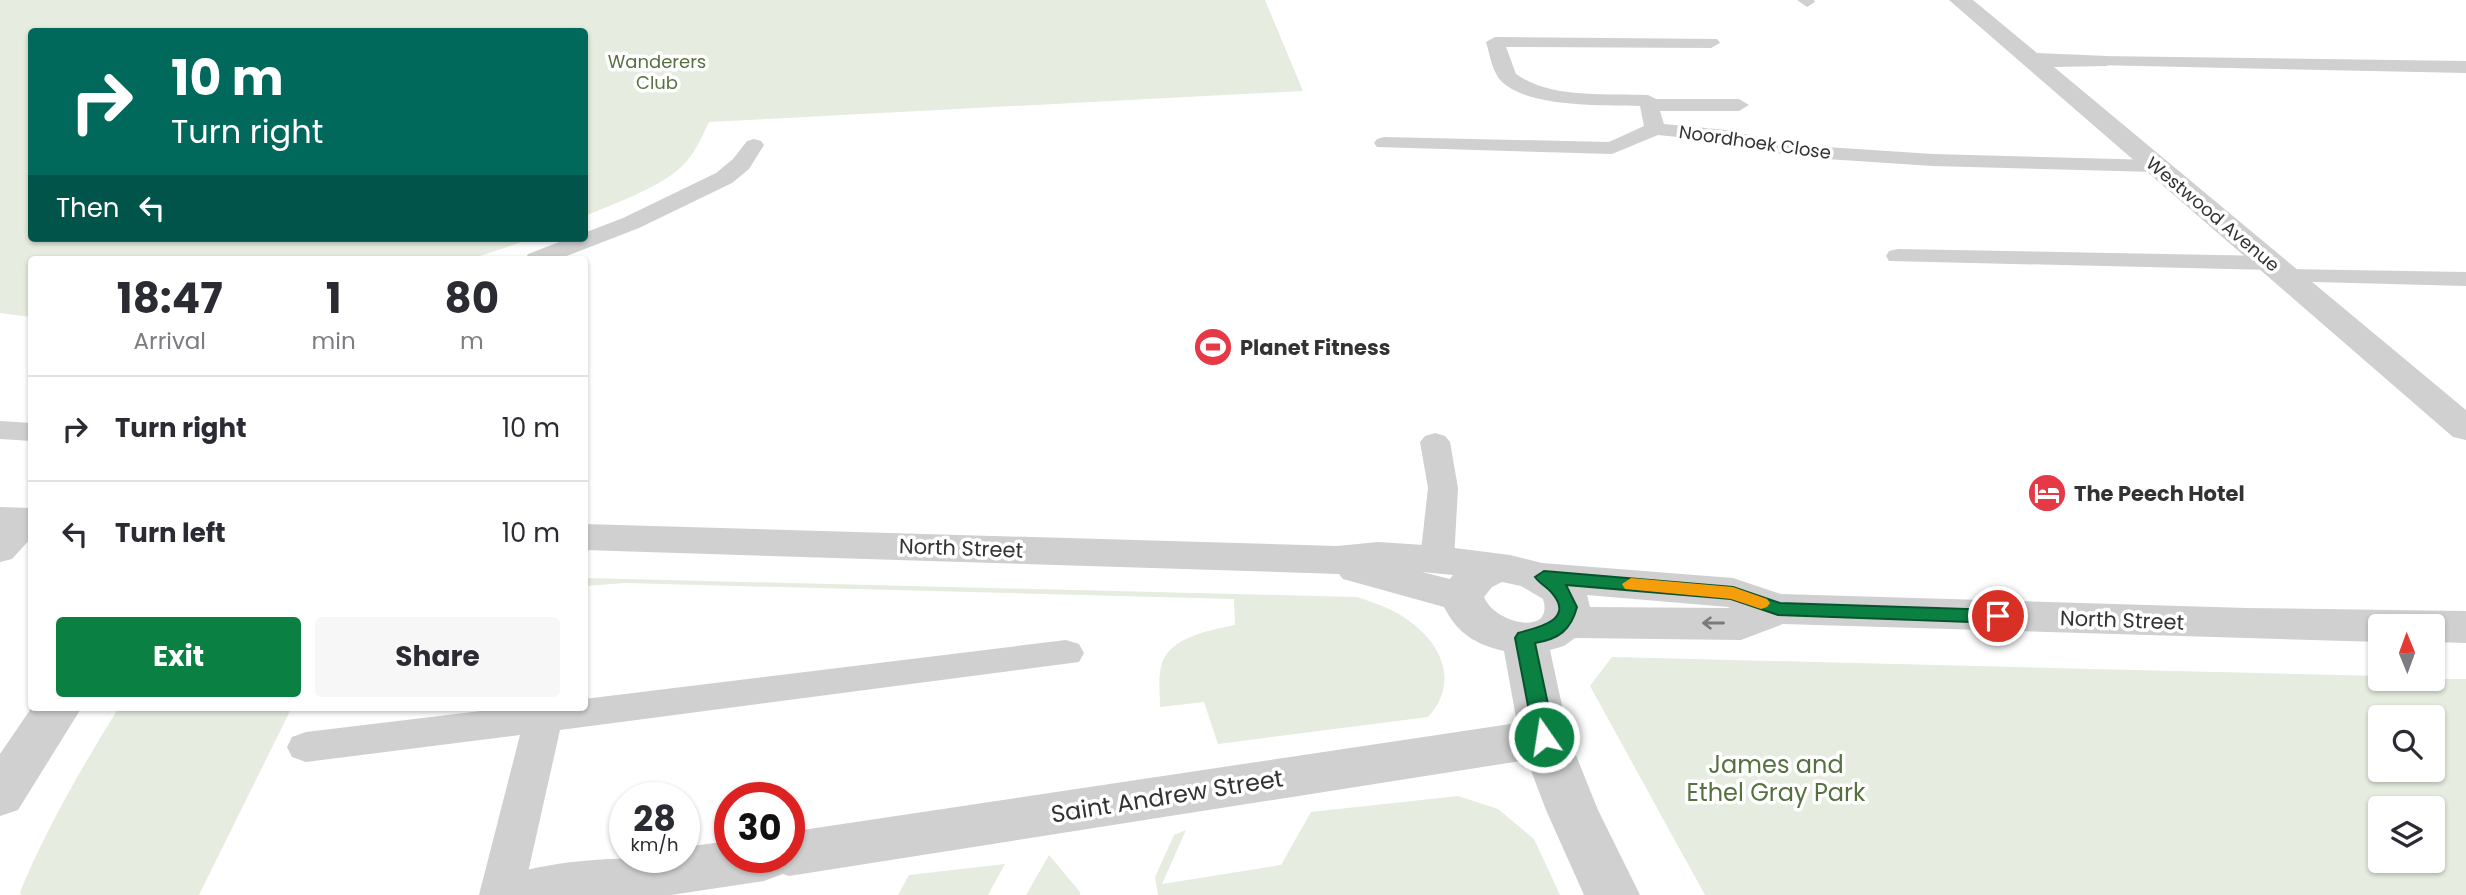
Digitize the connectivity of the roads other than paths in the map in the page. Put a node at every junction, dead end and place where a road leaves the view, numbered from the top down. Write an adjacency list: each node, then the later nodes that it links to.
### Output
1 (1960, 0): 3 (street, Westwood Avenue)
2 (1711, 43): 6 (lane)
3 (2030, 60): 4 (street); 11 (street, Westwood Avenue)
4 (2099, 61): 5 (lane)
5 (2466, 67)
6 (1649, 105): 7 (lane); 8 (lane, Noordhoek Close)
7 (1739, 105)
8 (1655, 129): 9 (lane); 11 (lane, Noordhoek Close)
9 (1384, 143)
10 (754, 145): 12 (lane)
11 (2155, 166): 16 (street, Westwood Avenue)
12 (588, 239)
13 (581, 242): 14 (lane)
14 (545, 256)
15 (1898, 256): 16 (lane)
16 (2279, 269): 17 (lane); 18 (street, Westwood Avenue)
17 (2466, 279)
18 (2466, 429)
19 (0, 430): 20 (lane)
20 (28, 432)
21 (1435, 442): 25 (lane)
22 (20, 520): 24 (lane)
23 (588, 537): 26 (street, North Street)
24 (0, 551)
25 (1437, 559): 26 (street, North Street); 27 (street, North Street)
26 (1337, 560): 29 (street, North Street)
27 (1500, 568): 28 (street); 29 (street)
28 (1544, 577): 30 (street, North Street); 32 (street)
29 (1462, 597): 32 (street)
30 (1778, 609): 31 (street, North Street); 32 (street, North Street, one-way to 32)
31 (2466, 627)
32 (1544, 630): 37 (street)
33 (1066, 653): 34 (lane)
34 (588, 707)
35 (55, 711): 39 (street)
36 (545, 712): 38 (lane); 42 (lane)
37 (1544, 737): 40 (street, Saint Andrew Street); 44 (street)
38 (306, 747)
39 (0, 795)
40 (805, 852)
41 (714, 866): 43 (street)
42 (501, 895)
43 (520, 895)
44 (1612, 895)

